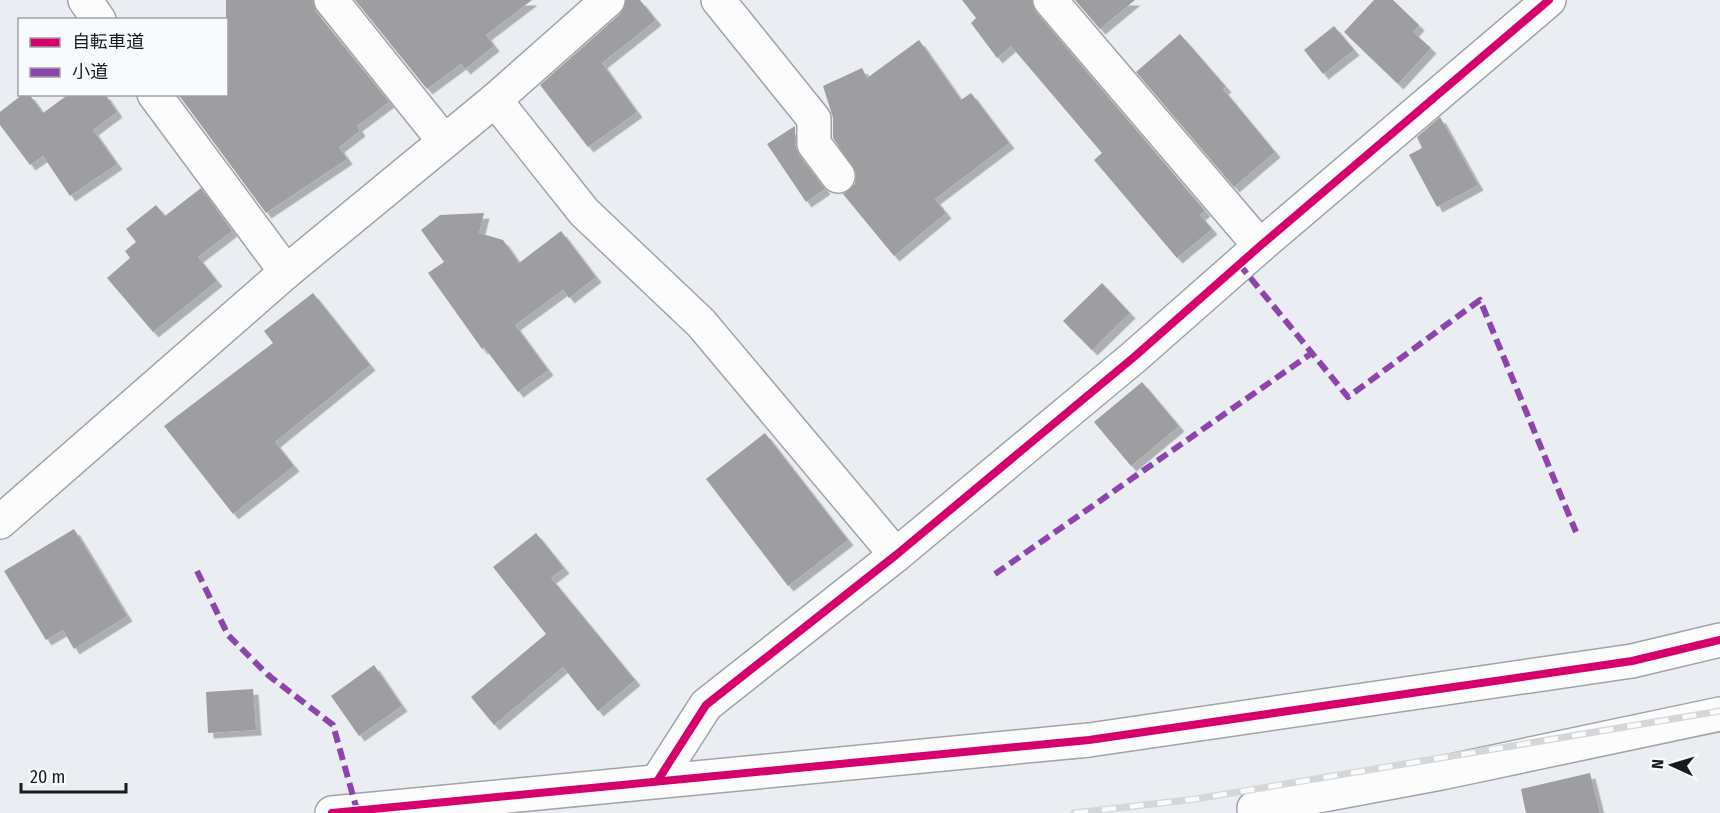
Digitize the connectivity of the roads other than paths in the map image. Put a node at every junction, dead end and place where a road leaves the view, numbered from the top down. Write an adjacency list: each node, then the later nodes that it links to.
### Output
1 (85, 0): 7 (street)
2 (331, 0): 10 (street)
3 (718, 0): 11 (street)
4 (1050, 0): 12 (street)
5 (1549, 0): 12 (street)
6 (589, 6): 9 (street)
7 (98, 18)
8 (155, 96): 13 (street)
9 (495, 100): 10 (street); 15 (street)
10 (444, 141): 13 (street)
11 (838, 176)
12 (1260, 246): 15 (street)
13 (286, 272): 14 (street)
14 (0, 522)
15 (896, 555): 18 (street)
16 (1720, 640): 18 (street)
17 (1720, 714): 19 (street)
18 (658, 780): 20 (street)
19 (1254, 808)
20 (332, 813)

